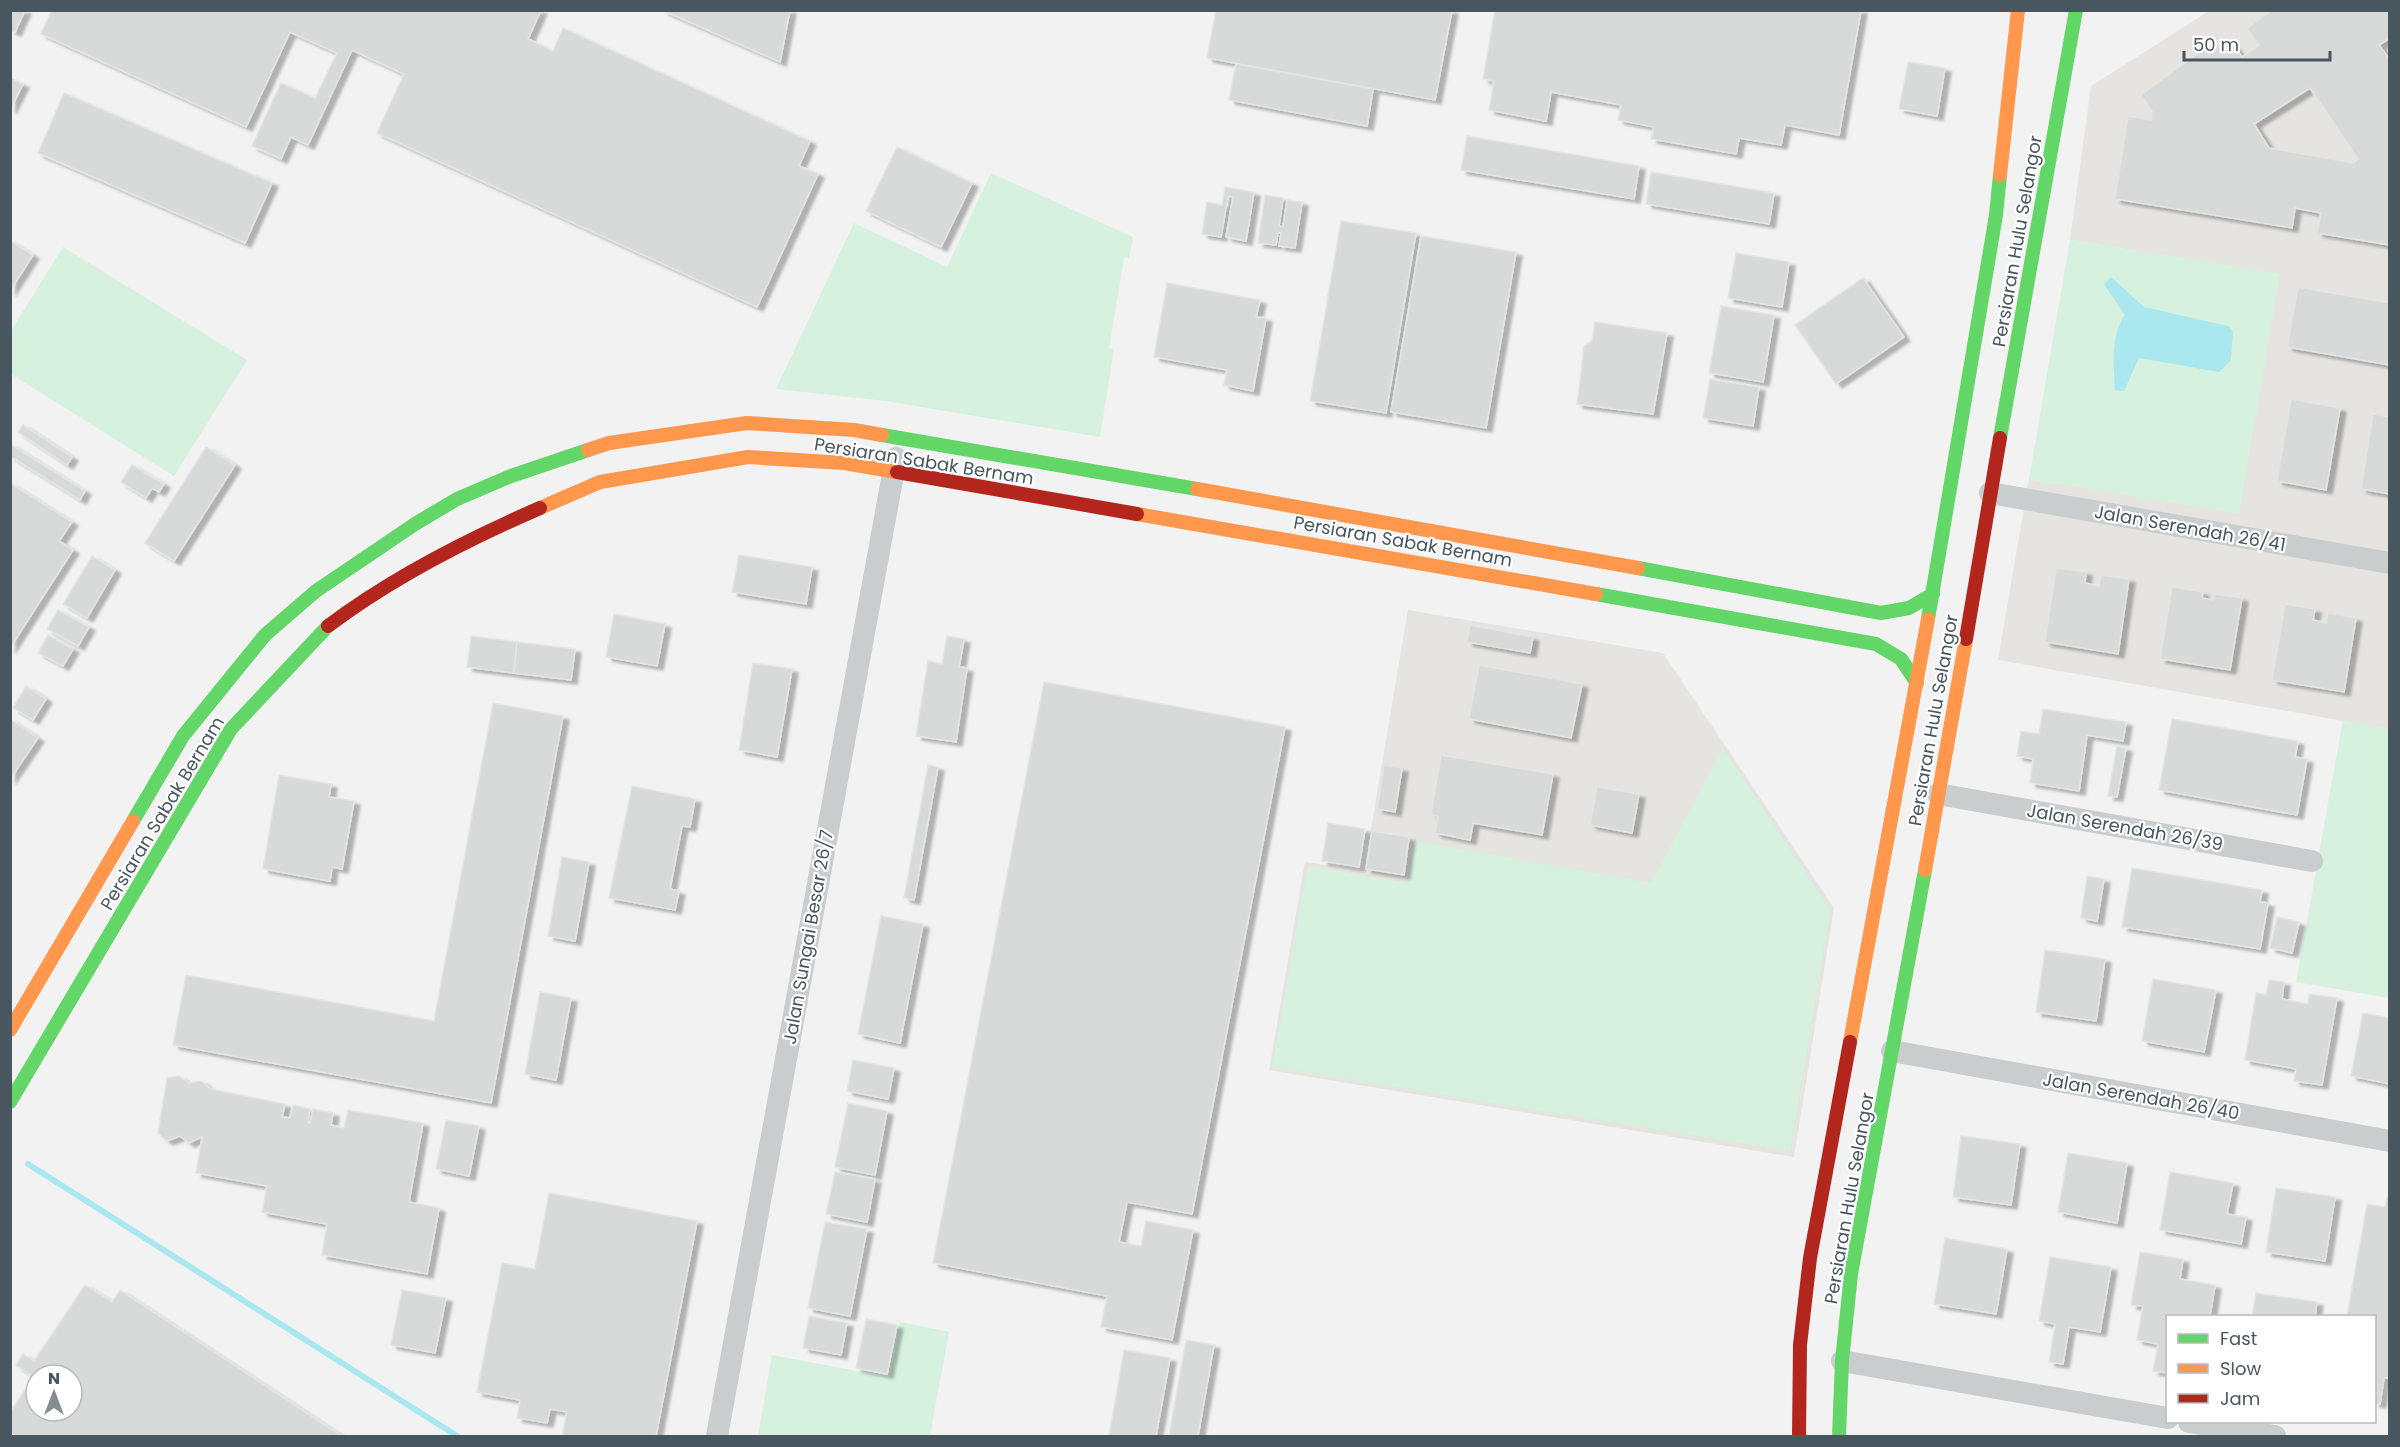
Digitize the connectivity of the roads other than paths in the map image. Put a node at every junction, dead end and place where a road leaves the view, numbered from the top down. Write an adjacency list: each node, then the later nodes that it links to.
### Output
1 (2018, 10): 9 (street, Persiaran Hulu Selangor)
2 (2076, 10): 4 (street, Persiaran Hulu Selangor)
3 (2080, 10): 4 (street)
4 (2073, 27): 7 (street, Persiaran Hulu Selangor)
5 (900, 438): 6 (street, Jalan Sungai Besar 26/7); 9 (street, Persiaran Sabak Bernam); 13 (street, Persiaran Sabak Bernam)
6 (894, 472): 10 (street, Persiaran Sabak Bernam); 15 (street, Persiaran Sabak Bernam); 20 (street, Jalan Sungai Besar 26/7)
7 (1989, 493): 8 (street, Jalan Serendah 26/41); 11 (street, Persiaran Hulu Selangor)
8 (2390, 563)
9 (1933, 594): 10 (street, Persiaran Hulu Selangor)
10 (1917, 683): 21 (street, Persiaran Hulu Selangor)
11 (1938, 794): 12 (street, Jalan Serendah 26/39); 14 (street, Persiaran Hulu Selangor)
12 (2312, 861)
13 (10, 1030)
14 (1892, 1051): 16 (street, Jalan Serendah 26/40); 17 (street, Persiaran Hulu Selangor)
15 (10, 1102)
16 (2390, 1142)
17 (1842, 1361): 18 (street); 22 (street, Persiaran Hulu Selangor)
18 (2166, 1418)
19 (2196, 1423): 23 (street)
20 (717, 1437)
21 (1799, 1437)
22 (1839, 1437)
23 (2275, 1437)

